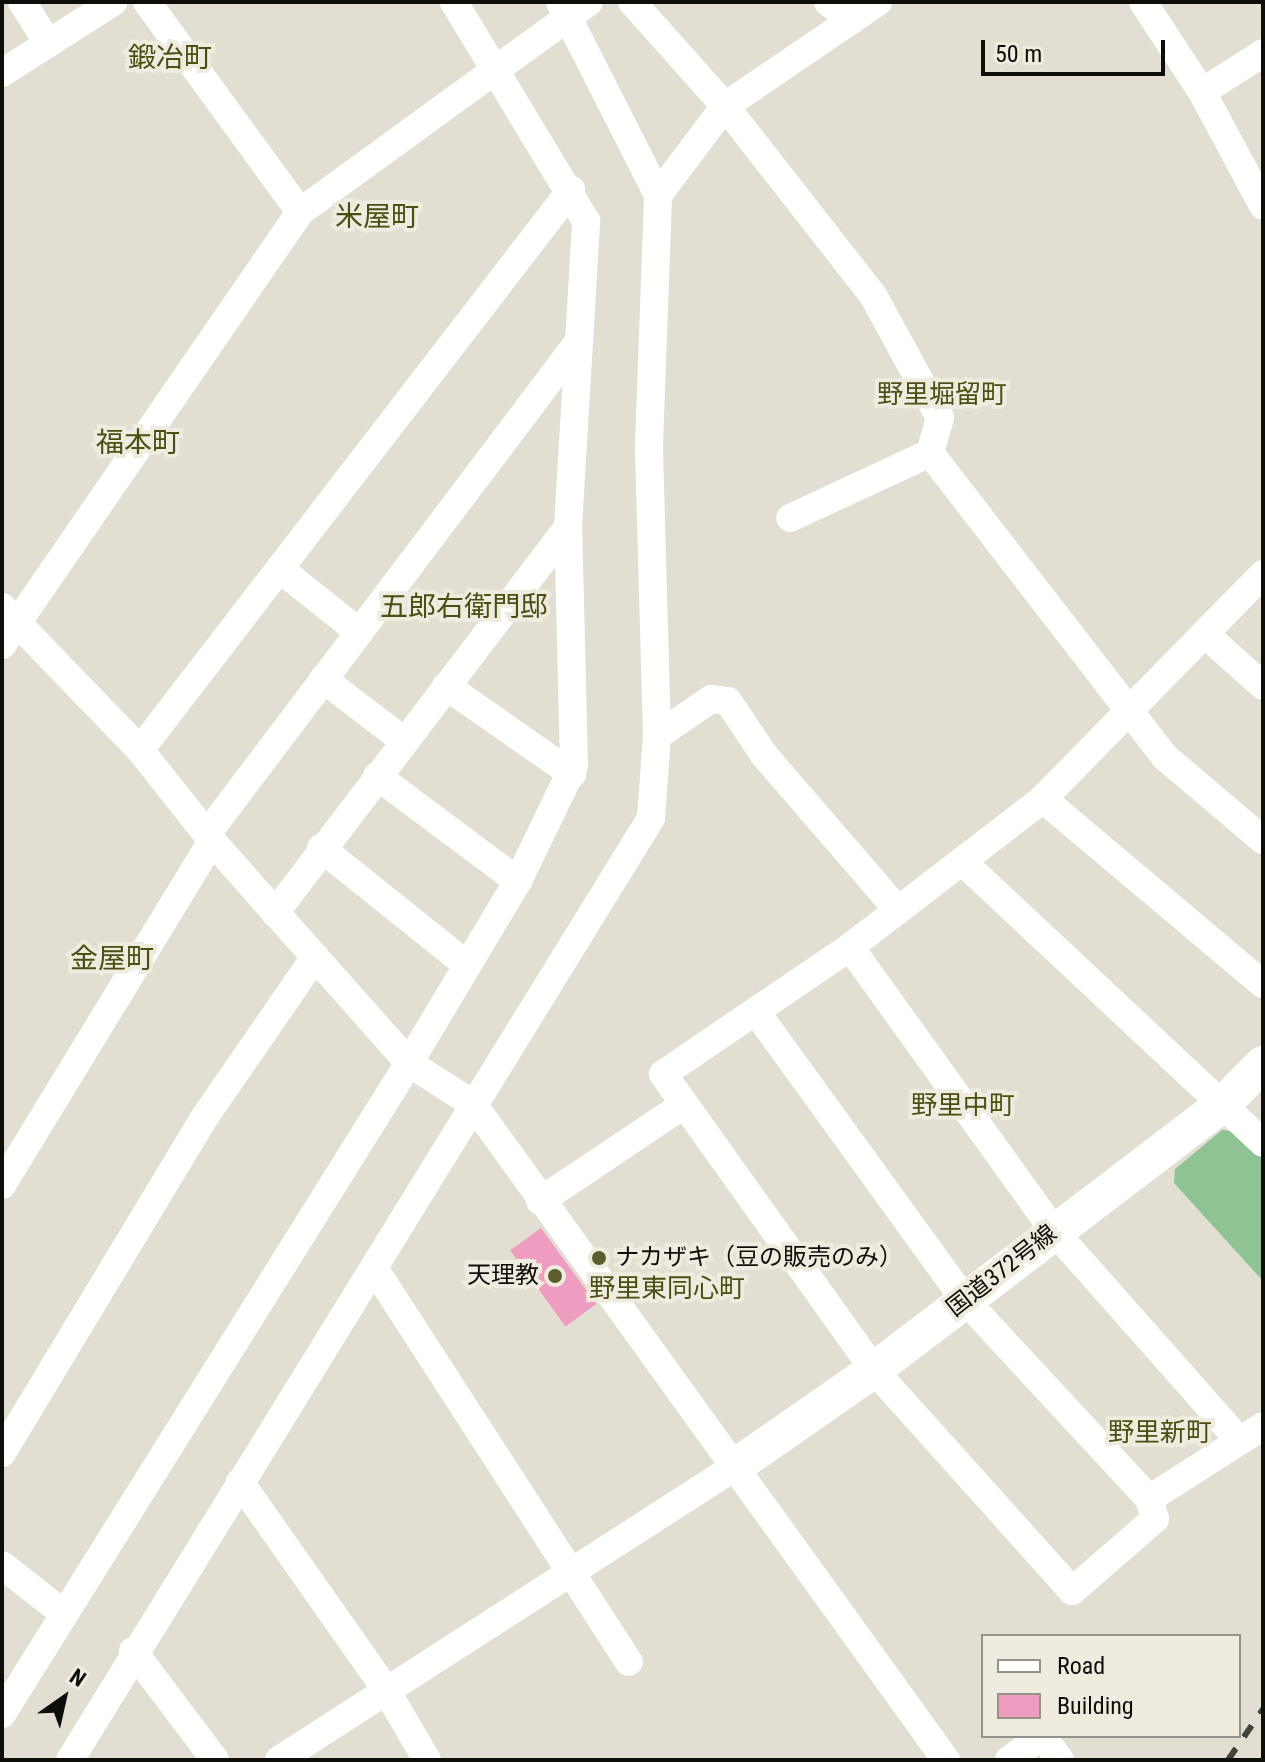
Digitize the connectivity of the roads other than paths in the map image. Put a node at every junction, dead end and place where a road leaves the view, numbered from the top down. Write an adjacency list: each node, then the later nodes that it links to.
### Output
1 (22, 2): 11 (street)
2 (113, 2): 11 (street)
3 (147, 2): 20 (street)
4 (454, 2): 13 (street)
5 (632, 2): 16 (street)
6 (828, 2): 10 (street)
7 (878, 2): 10 (street)
8 (1143, 2): 15 (street)
9 (573, 7): 13 (street); 18 (street)
10 (852, 20): 16 (street)
11 (48, 43): 14 (street)
12 (1263, 53): 15 (street)
13 (492, 67): 17 (street); 20 (street)
14 (2, 73)
15 (1202, 92): 19 (street)
16 (725, 106): 18 (street); 22 (street)
17 (571, 190): 21 (street); 25 (street)
18 (658, 195): 34 (street)
19 (1263, 206)
20 (300, 212): 27 (street)
21 (579, 341): 24 (street); 28 (street)
22 (930, 453): 23 (street); 33 (street)
23 (790, 518)
24 (568, 527): 31 (street); 37 (street)
25 (280, 569): 28 (street); 36 (street)
26 (1263, 574): 29 (street)
27 (6, 624): 36 (street)
28 (359, 632): 30 (street)
29 (1206, 635): 32 (street); 33 (street)
30 (323, 679): 35 (street); 40 (street)
31 (446, 686): 35 (street); 37 (street)
32 (1263, 686)
33 (1128, 709): 39 (street); 41 (street)
34 (657, 736): 45 (street); 54 (street)
35 (404, 741): 38 (street)
36 (140, 750): 40 (street)
37 (572, 774): 44 (street)
38 (377, 776): 42 (street); 44 (street)
39 (1043, 799): 43 (street); 50 (street)
40 (209, 837): 46 (street); 58 (street)
41 (1263, 840)
42 (321, 848): 46 (street); 49 (street)
43 (965, 864): 45 (street); 55 (street)
44 (518, 881): 49 (street)
45 (898, 910): 47 (street)
46 (275, 913): 48 (street)
47 (850, 947): 51 (street); 60 (street)
48 (315, 957): 52 (street); 66 (street)
49 (466, 964): 52 (street)
50 (1263, 984)
51 (757, 1013): 56 (street); 62 (street)
52 (409, 1063): 54 (street); 72 (street)
53 (1263, 1064): 55 (street, 国道372号線)
54 (473, 1104): 59 (street); 61 (street)
55 (1222, 1105): 57 (street); 60 (street, 国道372号線)
56 (682, 1106): 59 (street); 63 (street)
57 (1263, 1143)
58 (2, 1185)
59 (540, 1201): 67 (street)
60 (1054, 1231): 62 (street, 国道372号線); 65 (street)
61 (374, 1268): 68 (street); 71 (street)
62 (965, 1300): 63 (street, 国道372号線); 69 (street)
63 (874, 1370): 67 (street, 国道372号線); 69 (street)
64 (1263, 1426): 65 (street)
65 (1238, 1439): 69 (street)
66 (2, 1453)
67 (733, 1468): 71 (street); 83 (street)
68 (240, 1482): 73 (street); 75 (street)
69 (1149, 1499)
70 (3, 1566): 72 (street)
71 (571, 1572): 74 (street); 75 (street)
72 (63, 1613): 76 (street)
73 (133, 1651): 79 (street); 80 (street)
74 (629, 1662)
75 (386, 1690): 81 (street); 82 (street)
76 (2, 1714)
77 (1039, 1738): 84 (street)
78 (1044, 1738): 85 (street)
79 (70, 1760)
80 (215, 1760)
81 (279, 1760)
82 (427, 1760)
83 (946, 1760)
84 (1009, 1760)
85 (1060, 1760)

